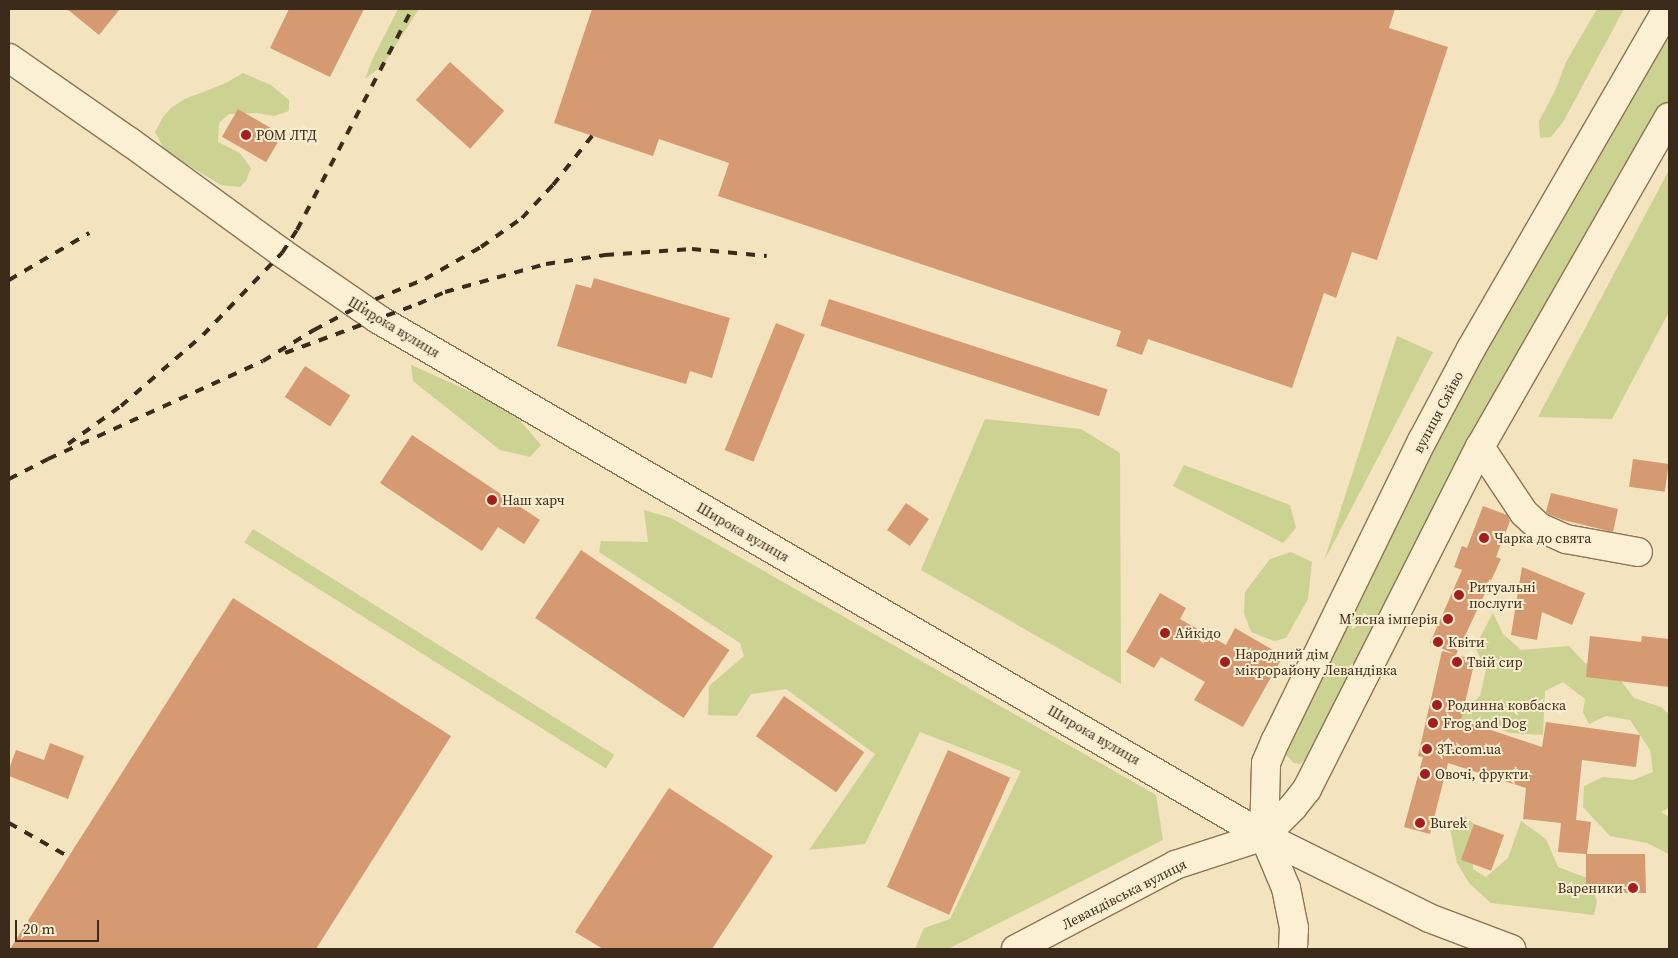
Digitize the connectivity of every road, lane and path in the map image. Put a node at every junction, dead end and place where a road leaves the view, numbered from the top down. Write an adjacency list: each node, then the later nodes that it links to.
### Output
1 (1666, 9): 6 (street, вулиця Сяйво)
2 (9, 58): 6 (street, Широка вулиця)
3 (1669, 117): 4 (street)
4 (1480, 447): 5 (street); 6 (street)
5 (1638, 552)
6 (1264, 836): 7 (street, Левандівська вулиця); 8 (street, вулиця Сяйво); 9 (street, Широка вулиця)
7 (1016, 949)
8 (1293, 949)
9 (1511, 949)

